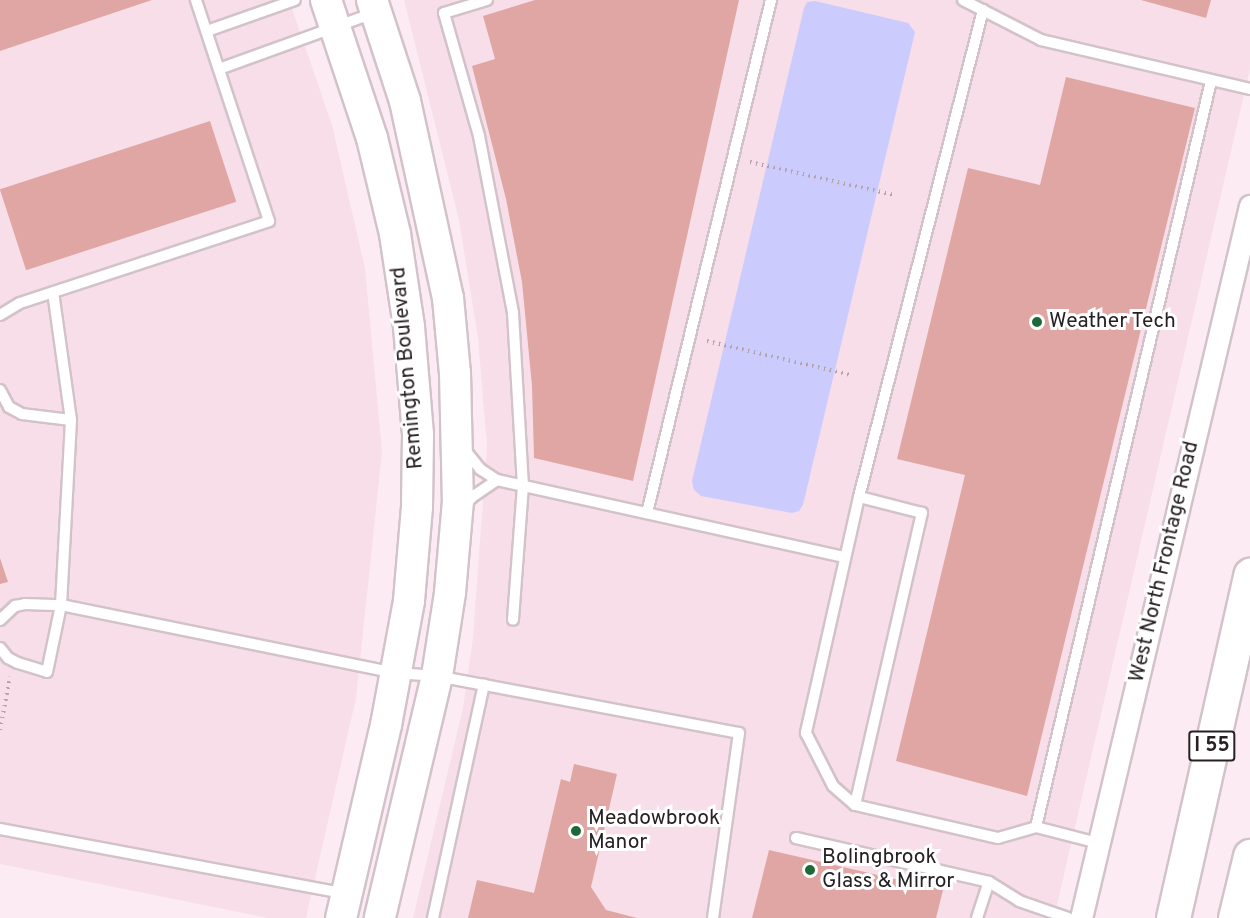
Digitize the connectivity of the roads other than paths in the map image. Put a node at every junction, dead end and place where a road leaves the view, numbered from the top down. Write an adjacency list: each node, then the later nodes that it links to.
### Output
1 (196, 0): 10 (lane)
2 (295, 0): 10 (lane)
3 (326, 0): 9 (street, Remington Boulevard)
4 (487, 0): 21 (lane)
5 (771, 0): 24 (lane)
6 (963, 0): 8 (lane)
7 (374, 6): 9 (lane); 19 (street, Remington Boulevard)
8 (982, 10): 12 (lane); 22 (lane)
9 (335, 29): 11 (lane); 31 (street, Remington Boulevard)
10 (207, 32): 11 (lane)
11 (219, 69): 15 (lane)
12 (1211, 81): 13 (lane); 35 (lane)
13 (1250, 89)
14 (1250, 206): 38 (street, West North Frontage Road)
15 (53, 292): 16 (lane); 18 (lane)
16 (0, 315)
17 (0, 390): 18 (lane)
18 (71, 420): 27 (lane)
19 (457, 436): 20 (lane); 23 (street, Remington Boulevard)
20 (497, 480): 21 (lane); 23 (lane)
21 (524, 486): 24 (lane); 29 (lane)
22 (859, 497): 25 (lane); 34 (lane)
23 (458, 513): 32 (street, Remington Boulevard)
24 (647, 513): 25 (lane)
25 (845, 557): 34 (lane)
26 (1250, 574): 48 (highway, I 55)
27 (61, 606): 28 (lane); 30 (lane); 31 (lane)
28 (0, 620)
29 (513, 620)
30 (0, 648)
31 (396, 673): 32 (lane); 41 (street, Remington Boulevard)
32 (437, 676): 33 (lane); 42 (street, Remington Boulevard)
33 (484, 685): 43 (lane); 44 (lane)
34 (855, 805): 35 (lane)
35 (1036, 827): 38 (lane)
36 (0, 829): 41 (lane)
37 (796, 838): 40 (lane)
38 (1098, 843): 47 (street, West North Frontage Road)
39 (1250, 856): 49 (highway)
40 (989, 882): 45 (lane); 46 (lane)
41 (344, 906)
42 (380, 918)
43 (433, 918)
44 (713, 918)
45 (976, 918)
46 (1068, 918)
47 (1081, 918)
48 (1173, 918)
49 (1235, 918)

